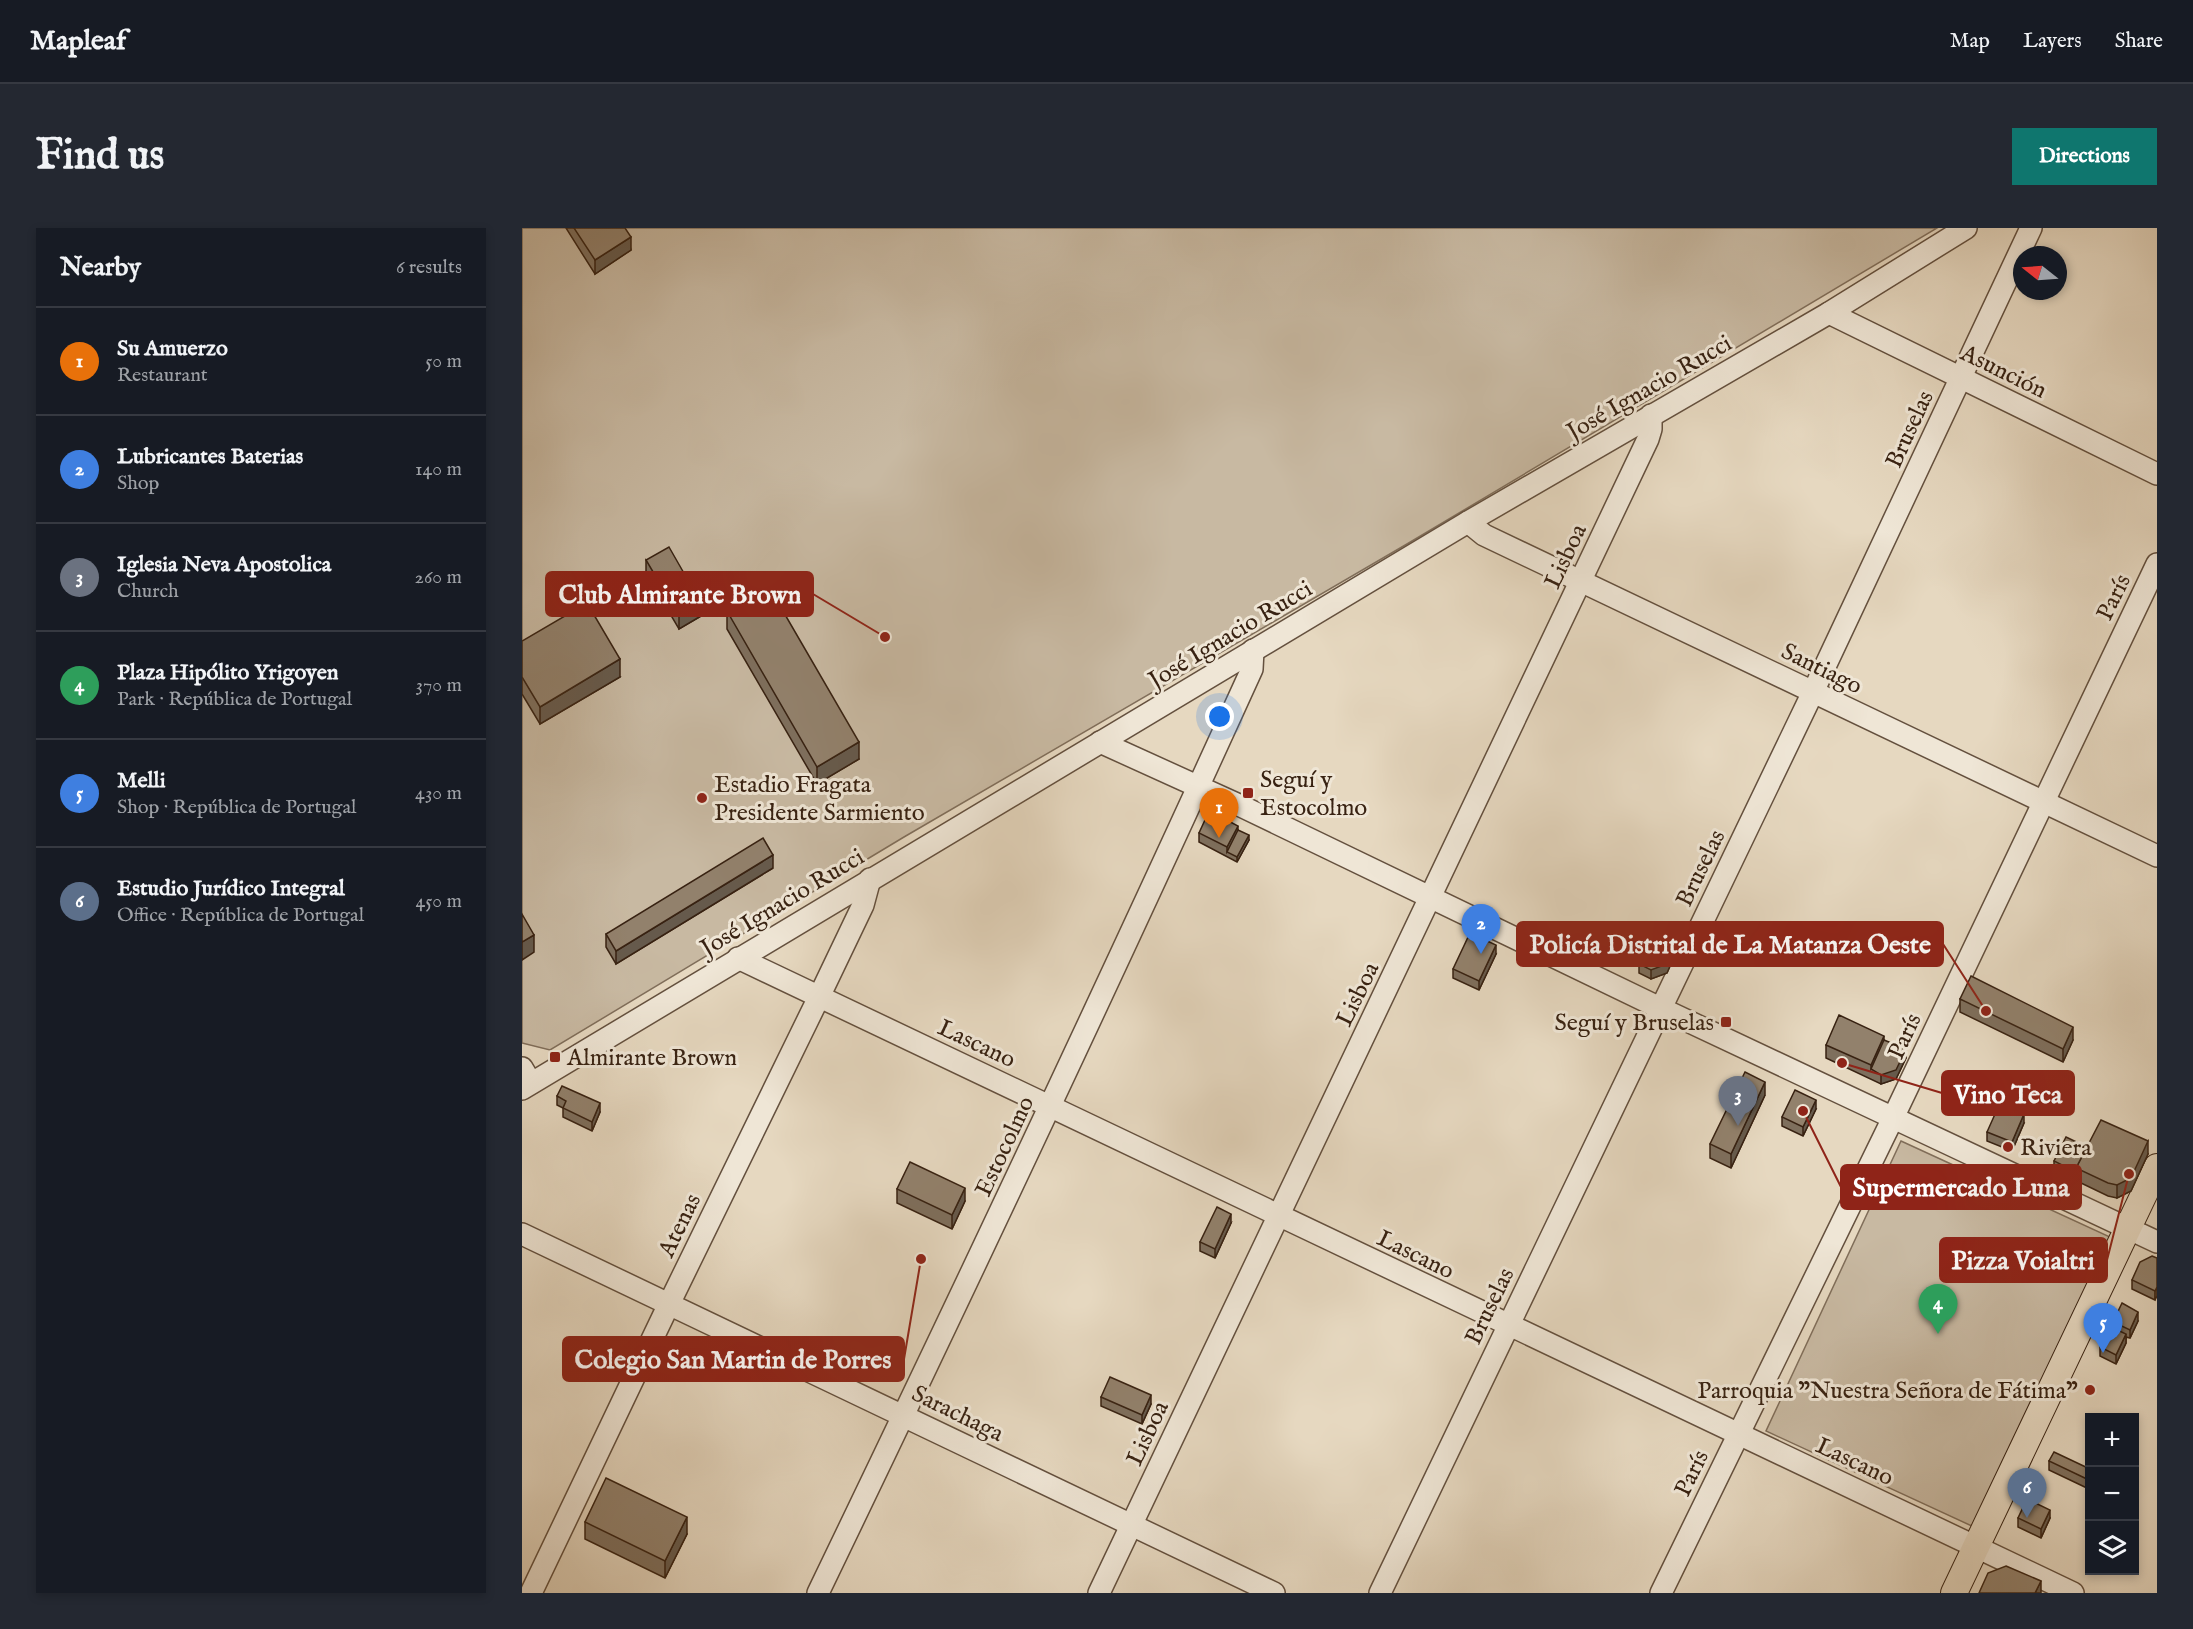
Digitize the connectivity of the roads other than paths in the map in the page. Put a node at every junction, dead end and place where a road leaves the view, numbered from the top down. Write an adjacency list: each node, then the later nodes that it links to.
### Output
1 (1966, 228): 3 (street, José Ignacio Rucci)
2 (2031, 228): 4 (street, Bruselas)
3 (1829, 313): 4 (street, Asunción); 5 (street, José Ignacio Rucci)
4 (1962, 379): 6 (street, Asunción); 11 (street, Bruselas)
5 (1651, 415): 7 (street, José Ignacio Rucci); 9 (street, Lisboa)
6 (2157, 474)
7 (1467, 522): 9 (street, Santiago); 10 (street, José Ignacio Rucci)
8 (2157, 564): 14 (street, París)
9 (1582, 580): 11 (street, Santiago); 17 (street, Lisboa)
10 (1253, 650): 12 (street, José Ignacio Rucci); 13 (street, Estocolmo)
11 (1813, 692): 14 (street, Santiago); 20 (street, Bruselas)
12 (1100, 742): 13 (street); 16 (street, José Ignacio Rucci)
13 (1199, 786): 17 (street); 22 (street, Estocolmo)
14 (2043, 801): 15 (street, Santiago); 23 (street, París)
15 (2157, 856)
16 (870, 879): 18 (street, José Ignacio Rucci); 19 (street, Atenas)
17 (1431, 898): 20 (street); 25 (street, Lisboa)
18 (738, 958): 19 (street, Lascano); 21 (street, José Ignacio Rucci)
19 (819, 997): 22 (street, Lascano); 29 (street, Atenas)
20 (1660, 1008): 23 (street); 30 (street, Bruselas)
21 (525, 1080)
22 (1051, 1106): 25 (street, Lascano); 31 (street, Estocolmo)
23 (1893, 1118): 26 (street); 32 (street, París)
24 (2157, 1167): 26 (main road)
25 (1278, 1216): 30 (street, Lascano); 33 (street, Lisboa)
26 (2128, 1227): 28 (street); 34 (main road)
27 (522, 1234): 29 (street, Sarachaga)
28 (2157, 1242)
29 (669, 1304): 31 (street, Sarachaga); 35 (street, Atenas)
30 (1508, 1326): 32 (street, Lascano); 39 (street, Bruselas)
31 (904, 1415): 33 (street, Sarachaga); 36 (street, Estocolmo)
32 (1738, 1434): 34 (street, Lascano); 40 (street, París)
33 (1132, 1525): 37 (street, Lisboa); 38 (street, Sarachaga)
34 (1976, 1546): 41 (main road); 42 (street, Lascano)
35 (531, 1593)
36 (818, 1593)
37 (1100, 1593)
38 (1274, 1593)
39 (1380, 1593)
40 (1661, 1593)
41 (1954, 1593)
42 (2073, 1593)

